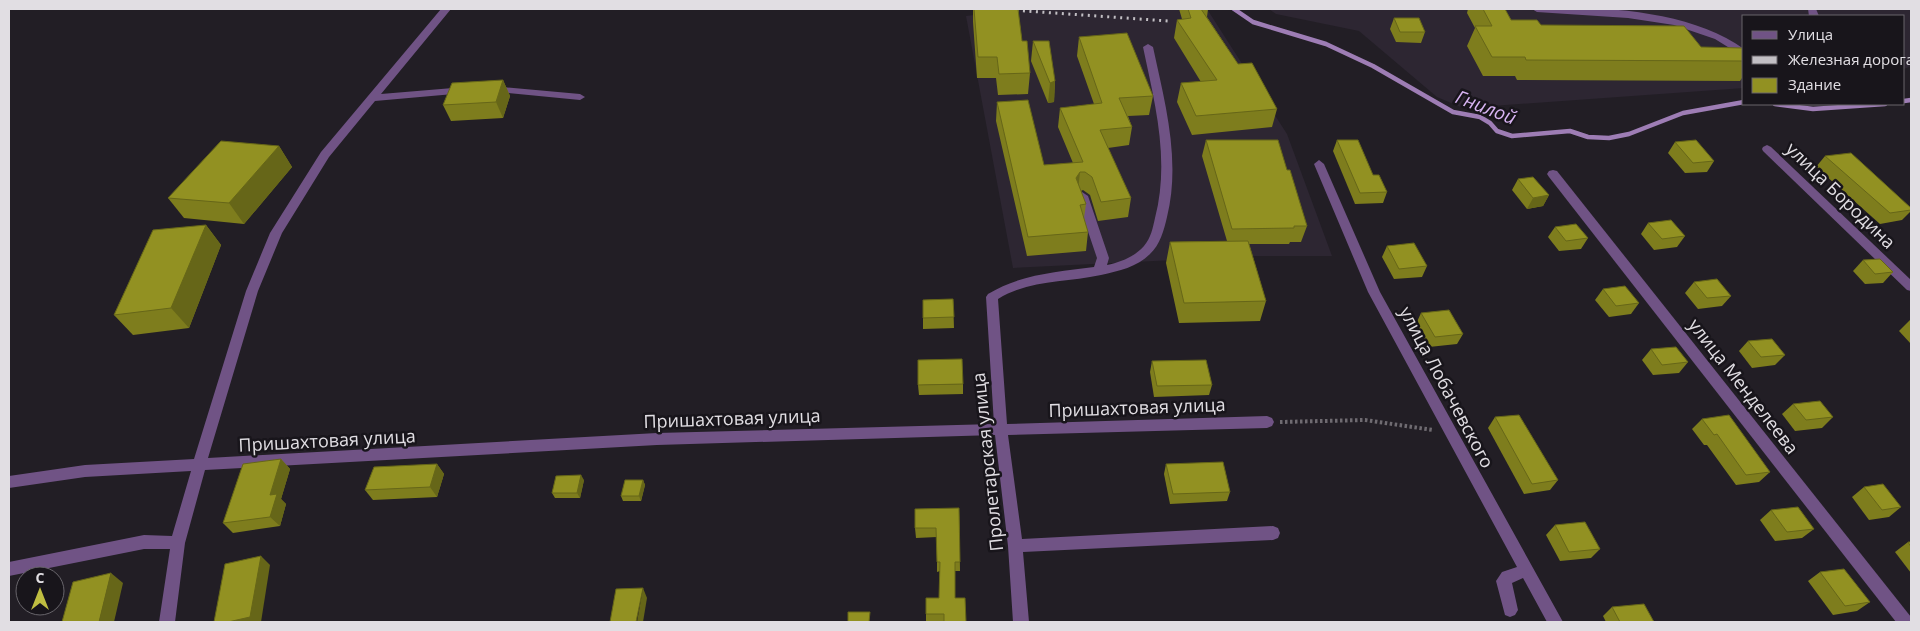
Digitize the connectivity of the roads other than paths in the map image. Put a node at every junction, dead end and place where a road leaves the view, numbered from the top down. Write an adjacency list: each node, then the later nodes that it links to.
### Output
1 (446, 9): 6 (street)
2 (1537, 9): 4 (street)
3 (1148, 47): 11 (street)
4 (1742, 53)
5 (580, 97): 6 (street)
6 (373, 98): 15 (street)
7 (1768, 149): 12 (street, улица Бородина)
8 (1319, 164): 21 (street, улица Лобачевского)
9 (1553, 174): 26 (street, улица Менделеева)
10 (1082, 196): 11 (street)
11 (1099, 271): 14 (street, Пролетарская улица)
12 (1911, 287)
13 (1267, 422): 14 (street, Пришахтовая улица)
14 (1001, 430): 15 (street, Пришахтовая улица); 19 (street, Пролетарская улица)
15 (199, 466): 16 (street, Пришахтовая улица); 18 (street)
16 (9, 482)
17 (1273, 534): 19 (street)
18 (178, 543): 20 (street); 23 (street)
19 (1015, 546): 24 (street, Пролетарская улица)
20 (9, 569)
21 (1527, 570): 22 (street); 25 (street, улица Лобачевского)
22 (1510, 610)
23 (167, 622)
24 (1021, 622)
25 (1555, 622)
26 (1905, 622)

